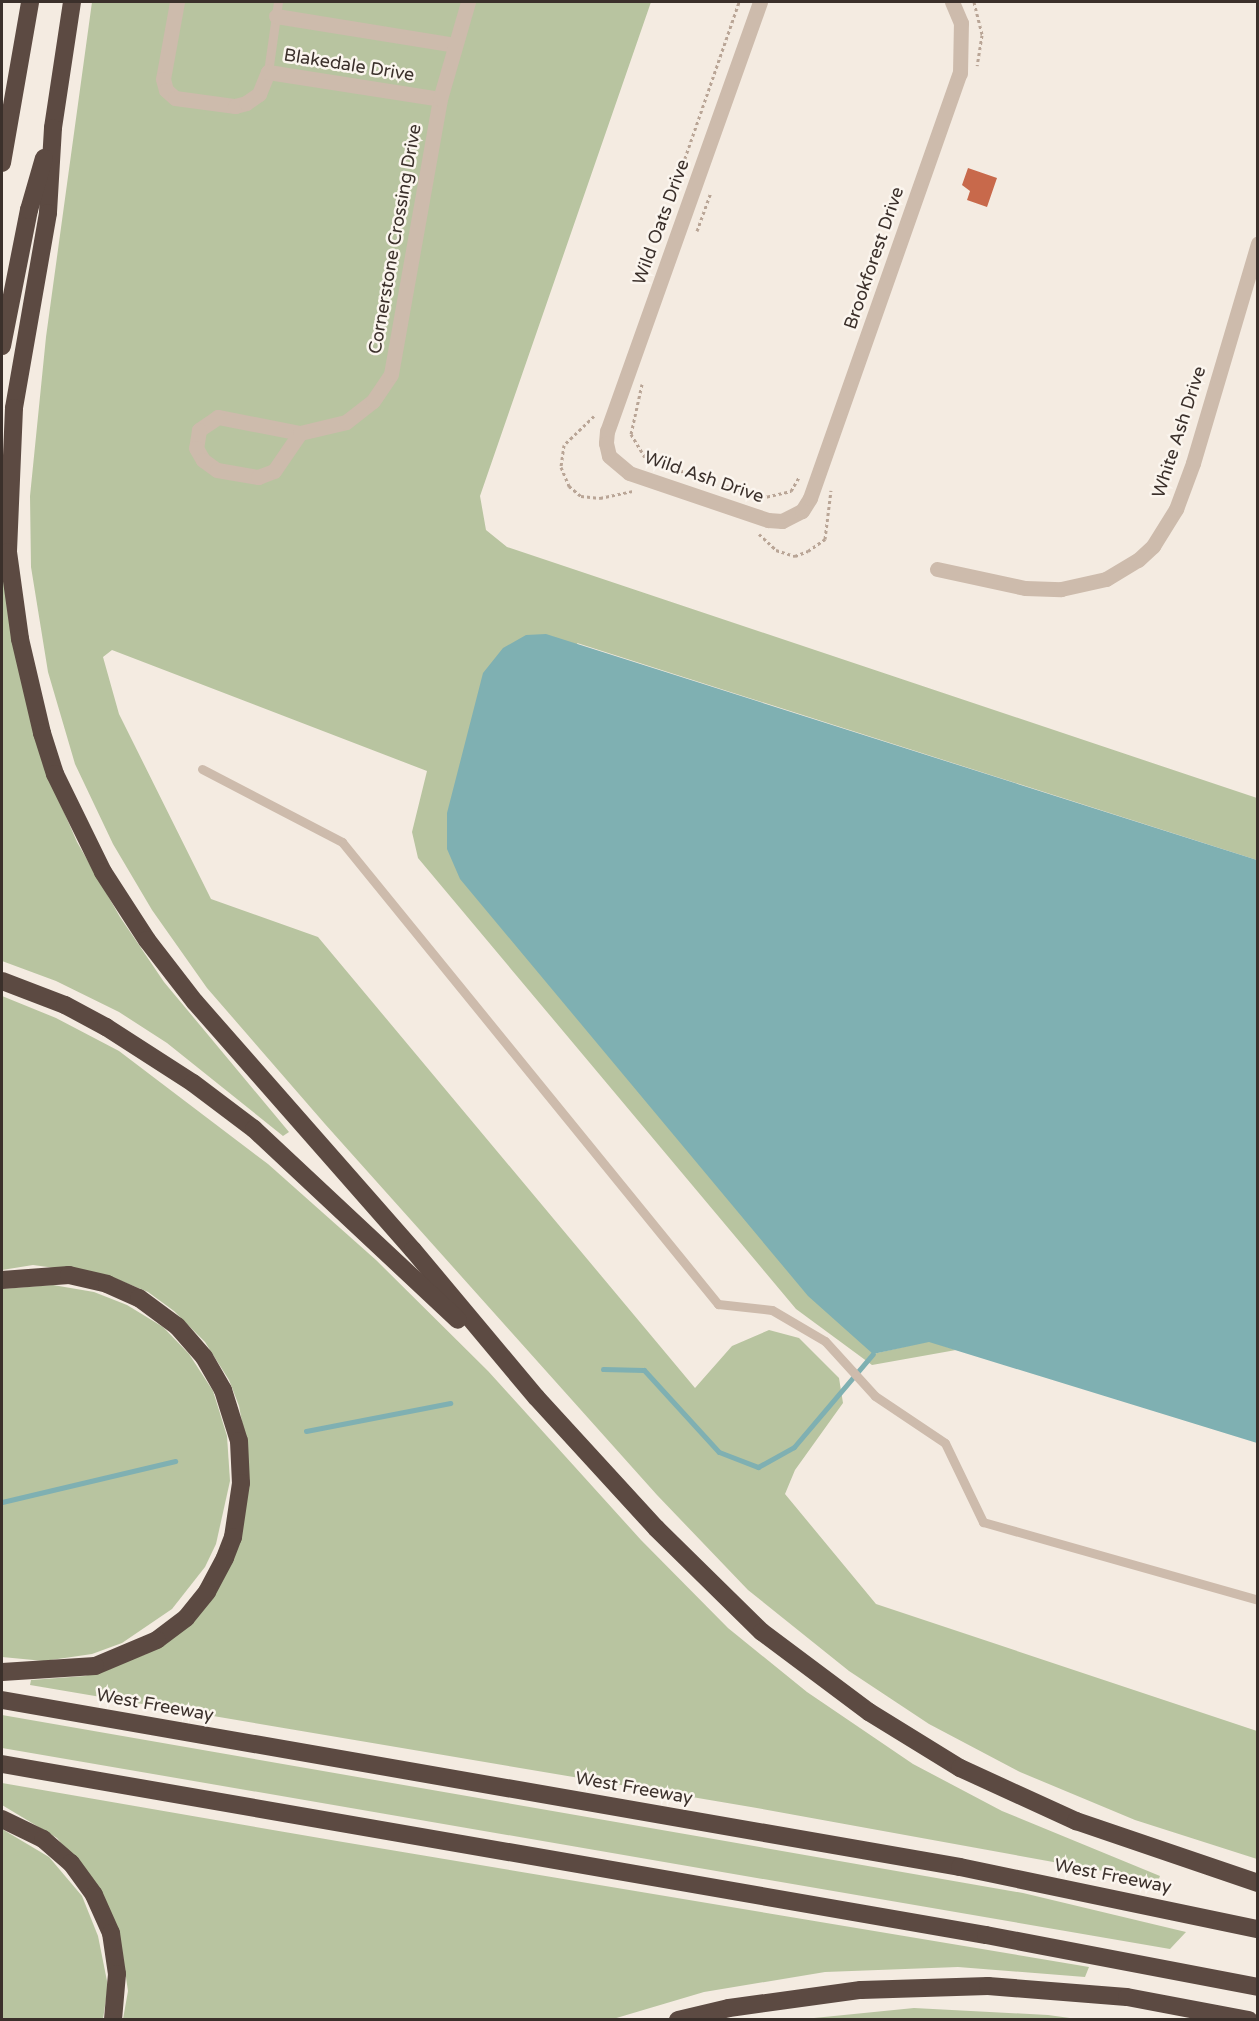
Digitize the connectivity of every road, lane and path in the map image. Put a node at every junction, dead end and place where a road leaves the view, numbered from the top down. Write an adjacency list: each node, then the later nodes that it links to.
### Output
1 (30, 2): 15 (highway)
2 (72, 2): 14 (highway)
3 (177, 2): 12 (street, Blakedale Drive)
4 (468, 2): 10 (street, Cornerstone Crossing Drive)
5 (739, 2): 17 (path)
6 (760, 2): 24 (street, Wild Oats Drive)
7 (952, 2): 28 (street, Brookforest Drive)
8 (974, 2): 11 (path)
9 (277, 9): 10 (street); 12 (lane)
10 (455, 45): 13 (street, Cornerstone Crossing Drive)
11 (977, 70)
12 (268, 72): 13 (street, Blakedale Drive)
13 (440, 99): 23 (street, Cornerstone Crossing Drive)
14 (53, 128): 20 (highway); 34 (highway)
15 (2, 163)
16 (712, 188): 18 (path)
17 (674, 192)
18 (693, 243)
19 (1257, 243): 30 (street, White Ash Drive)
20 (2, 346)
21 (644, 377): 25 (path)
22 (596, 413): 27 (path)
23 (300, 433): 23 (street, Cornerstone Crossing Drive)
24 (609, 456): 28 (street, Wild Ash Drive)
25 (804, 470)
26 (835, 478): 29 (path)
27 (633, 490)
28 (791, 519)
29 (754, 529)
30 (937, 569)
31 (202, 769): 35 (lane)
32 (2, 981): 34 (highway)
33 (2, 1280): 36 (highway)
34 (536, 1397): 40 (highway)
35 (1257, 1600)
36 (2, 1672)
37 (2, 1700): 41 (highway, West Freeway)
38 (2, 1764): 42 (highway)
39 (2, 1819): 44 (highway)
40 (1257, 1883)
41 (1257, 1929)
42 (1257, 1987)
43 (810, 1996): 45 (highway); 46 (highway); 47 (highway)
44 (113, 2019)
45 (678, 2019)
46 (711, 2019)
47 (1249, 2019)

